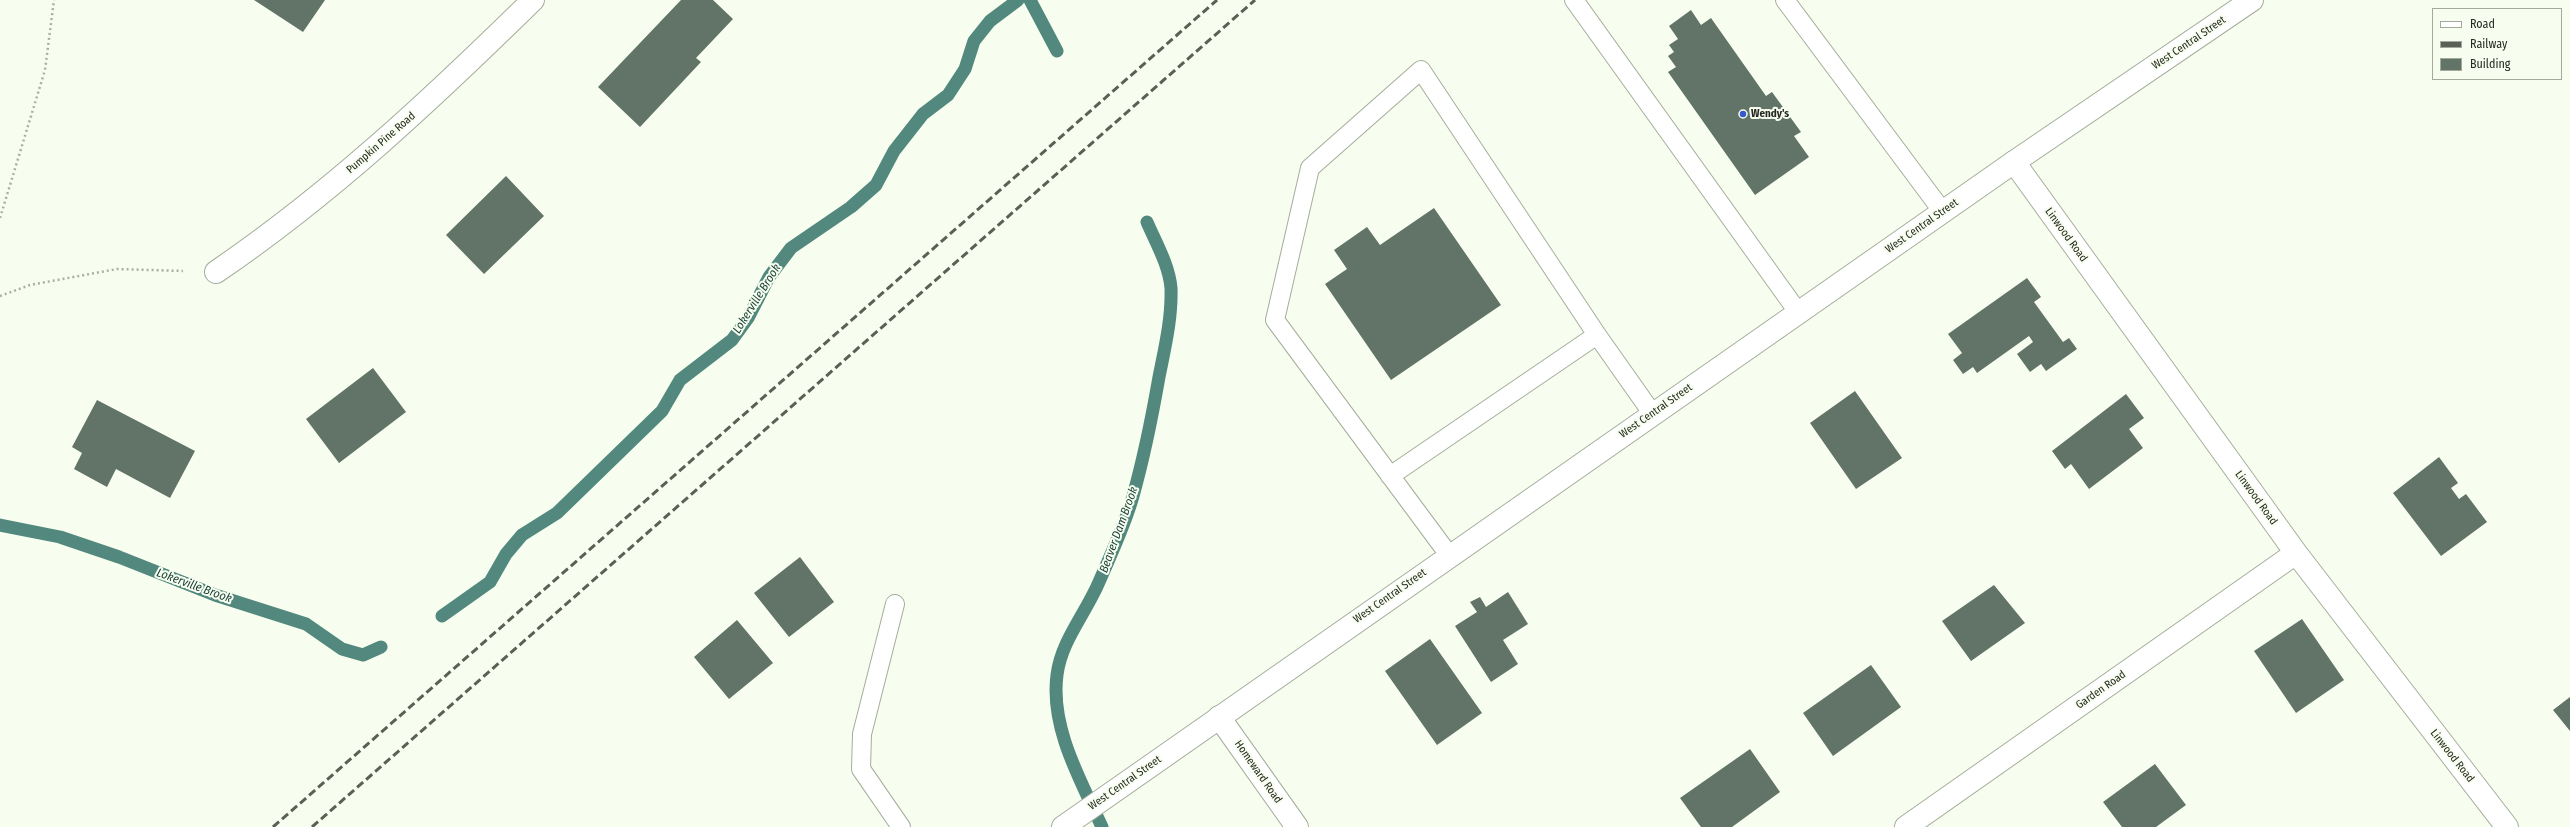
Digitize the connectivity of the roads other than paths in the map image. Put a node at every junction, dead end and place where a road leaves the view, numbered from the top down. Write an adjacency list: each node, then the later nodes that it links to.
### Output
1 (533, 0): 7 (street, Pumpkin Pine Road)
2 (1574, 0): 8 (lane)
3 (1785, 0): 6 (lane)
4 (2252, 0): 5 (street, West Central Street)
5 (2014, 162): 6 (street, West Central Street); 12 (street, Linwood Road)
6 (1942, 212): 8 (street, West Central Street)
7 (216, 272)
8 (1798, 312): 10 (street, West Central Street)
9 (1597, 335): 10 (lane); 11 (lane); 11 (lane)
10 (1652, 413): 13 (street, West Central Street)
11 (1390, 476): 13 (lane)
12 (2296, 553): 19 (street, Garden Road); 20 (street, Linwood Road)
13 (1449, 555): 15 (street, West Central Street)
14 (895, 604): 16 (lane)
15 (1219, 717): 17 (street, West Central Street); 18 (street, Homeward Road)
16 (901, 827)
17 (1063, 827)
18 (1297, 827)
19 (1906, 827)
20 (2507, 827)

